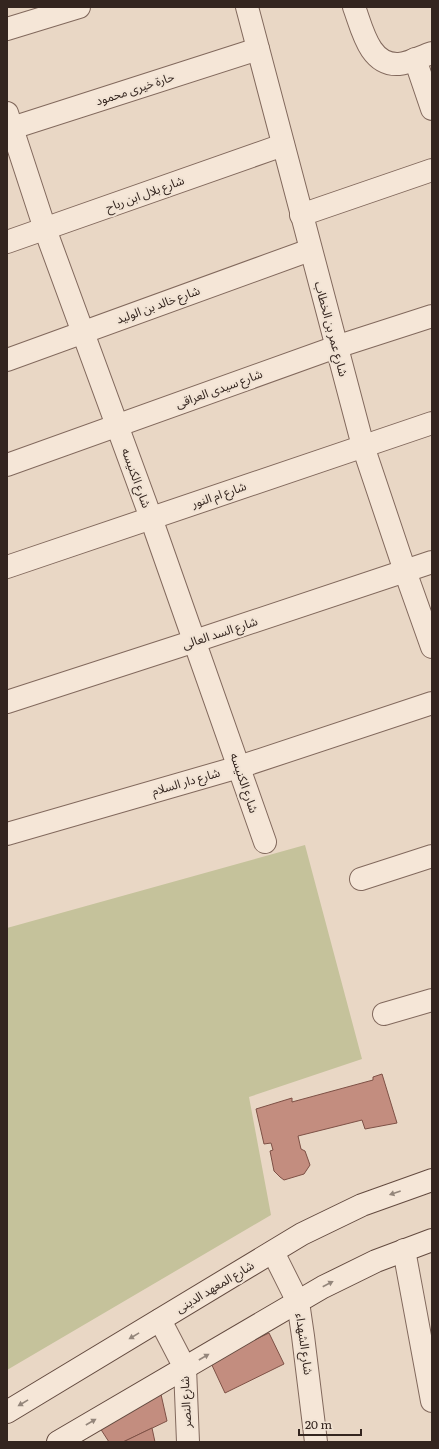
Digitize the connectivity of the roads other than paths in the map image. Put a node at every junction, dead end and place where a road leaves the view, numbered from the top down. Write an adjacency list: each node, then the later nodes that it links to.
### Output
1 (79, 7): 4 (street)
2 (247, 7): 5 (street, شارع عمر بن الخطاب)
3 (354, 7): 6 (street)
4 (7, 29)
5 (258, 49): 8 (street, حارة خيرى محمود); 9 (street, شارع عمر بن الخطاب)
6 (423, 56): 7 (street)
7 (432, 109)
8 (9, 121): 12 (street, شارع الكنيسه)
9 (283, 145): 11 (street, شارع عمر بن الخطاب); 12 (street, شارع بلال ابن رباح)
10 (432, 170): 11 (street)
11 (301, 215): 14 (street, شارع عمر بن الخطاب)
12 (45, 230): 13 (street, شارع بلال ابن رباح); 16 (street, شارع الكنيسه)
13 (7, 242)
14 (310, 250): 16 (street, شارع خالد بن الوليد); 17 (street, شارع عمر بن الخطاب)
15 (432, 316): 17 (street, شارع سيدى العراقى)
16 (83, 332): 18 (street, شارع خالد بن الوليد); 20 (street, شارع الكنيسه)
17 (336, 347): 20 (street, شارع سيدى العراقى); 21 (street, شارع عمر بن الخطاب)
18 (7, 360)
19 (432, 423): 21 (street, شارع ام النور)
20 (117, 426): 22 (street, شارع سيدى العراقى); 23 (street, شارع الكنيسه)
21 (363, 446): 23 (street, شارع ام النور); 26 (street, شارع عمر بن الخطاب)
22 (7, 465)
23 (151, 518): 25 (street, شارع ام النور); 27 (street, شارع الكنيسه)
24 (432, 562): 26 (street, شارع السد العالى)
25 (7, 567)
26 (404, 571): 27 (street, شارع السد العالى); 28 (street, شارع عمر بن الخطاب)
27 (195, 642): 29 (street, شارع السد العالى); 31 (street, شارع الكنيسه)
28 (432, 647)
29 (7, 702)
30 (432, 703): 31 (street, شارع دار السلام)
31 (239, 767): 32 (street, شارع دار السلام); 33 (street, شارع الكنيسه)
32 (7, 834)
33 (265, 842)
34 (432, 856): 35 (street)
35 (361, 879)
36 (432, 1000): 37 (street)
37 (384, 1014)
38 (432, 1180): 41 (street, شارع المعهد الدينى, one-way to 41)
39 (432, 1240): 40 (street)
40 (404, 1250): 42 (street, one-way to 40); 45 (street)
41 (273, 1252): 42 (street, شارع الشهداء); 43 (street, شارع المعهد الدينى)
42 (298, 1302): 44 (street, one-way to 42); 49 (street, شارع الشهداء)
43 (160, 1320): 44 (street, شارع النصر); 46 (street, شارع المعهد الدينى, one-way to 46)
44 (185, 1368): 47 (street, one-way to 44); 48 (street, شارع النصر)
45 (432, 1401)
46 (7, 1412)
47 (58, 1442)
48 (188, 1442)
49 (316, 1442)

